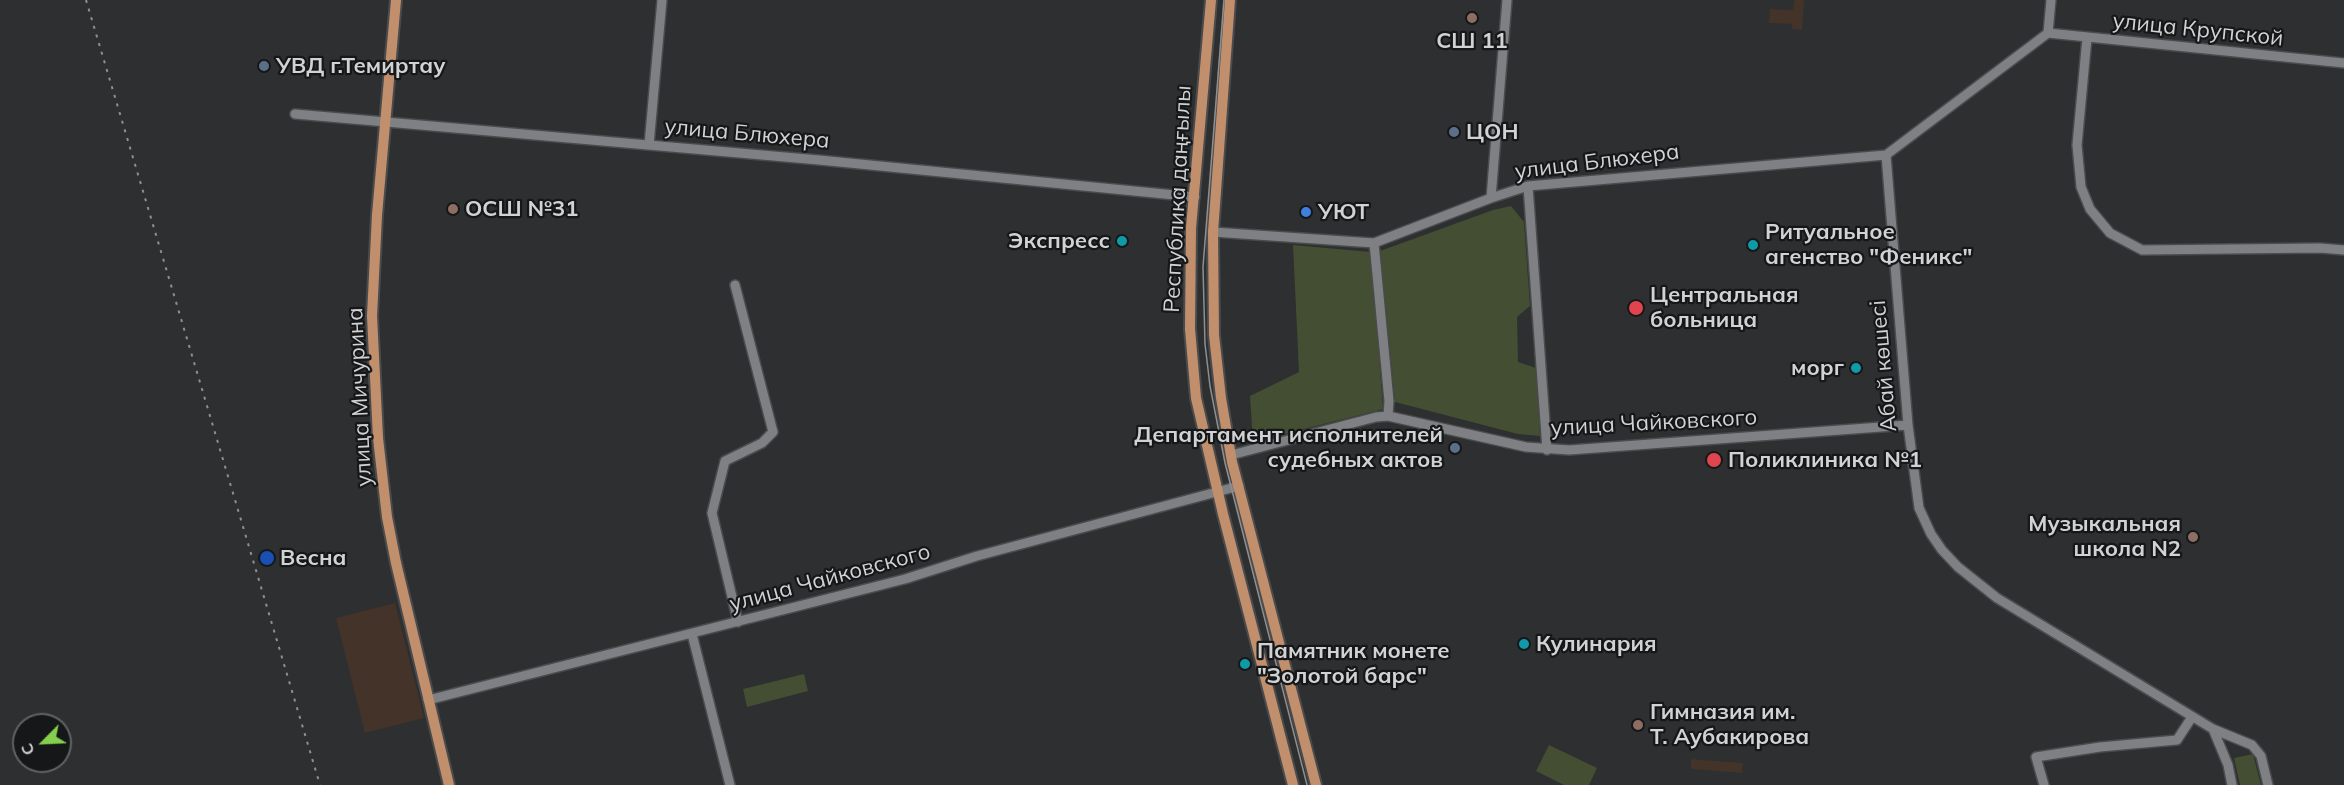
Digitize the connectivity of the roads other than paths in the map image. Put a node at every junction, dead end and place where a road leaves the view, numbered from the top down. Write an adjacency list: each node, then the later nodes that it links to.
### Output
1 (396, 0): 11 (main road, улица Мичурина)
2 (662, 0): 12 (street)
3 (1211, 0): 15 (main road, Республика даңғылы)
4 (1230, 0): 17 (main road, Республика даңғылы)
5 (1507, 0): 16 (street)
6 (2051, 0): 7 (street)
7 (2048, 33): 8 (street, улица Крупской); 13 (street)
8 (2087, 38): 9 (street, улица Крупской); 19 (street)
9 (2344, 63)
10 (295, 114): 11 (street, улица Блюхера)
11 (386, 120): 12 (street, улица Блюхера); 29 (main road, улица Мичурина)
12 (649, 145): 15 (street, улица Блюхера)
13 (1886, 154): 14 (street, улица Блюхера); 22 (street, Абай көшесі)
14 (1528, 186): 16 (street, улица Блюхера); 23 (street)
15 (1195, 197): 26 (main road, Республика даңғылы)
16 (1491, 198): 18 (street, улица Блюхера)
17 (1213, 232): 18 (street, улица Блюхера); 24 (main road, Республика даңғылы)
18 (1374, 243): 21 (street)
19 (2344, 250)
20 (735, 285): 27 (street)
21 (1388, 416): 23 (street, улица Чайковского); 24 (street, улица Чайковского)
22 (1908, 425): 23 (street, улица Чайковского); 30 (street, Абай көшесі)
23 (1547, 450)
24 (1231, 454): 25 (main road, Республика даңғылы)
25 (1239, 486): 26 (street, улица Чайковского); 35 (main road, Республика даңғылы)
26 (1218, 491): 27 (street, улица Чайковского); 34 (main road, Республика даңғылы)
27 (738, 622): 28 (street, улица Чайковского)
28 (692, 634): 29 (street, улица Чайковского); 33 (street)
29 (428, 700): 32 (main road, улица Мичурина)
30 (2192, 717): 31 (street, Абай көшесі); 36 (street)
31 (2213, 729): 37 (street); 38 (street, Абай көшесі)
32 (449, 785)
33 (730, 785)
34 (1293, 785)
35 (1316, 785)
36 (2044, 785)
37 (2232, 785)
38 (2268, 785)

